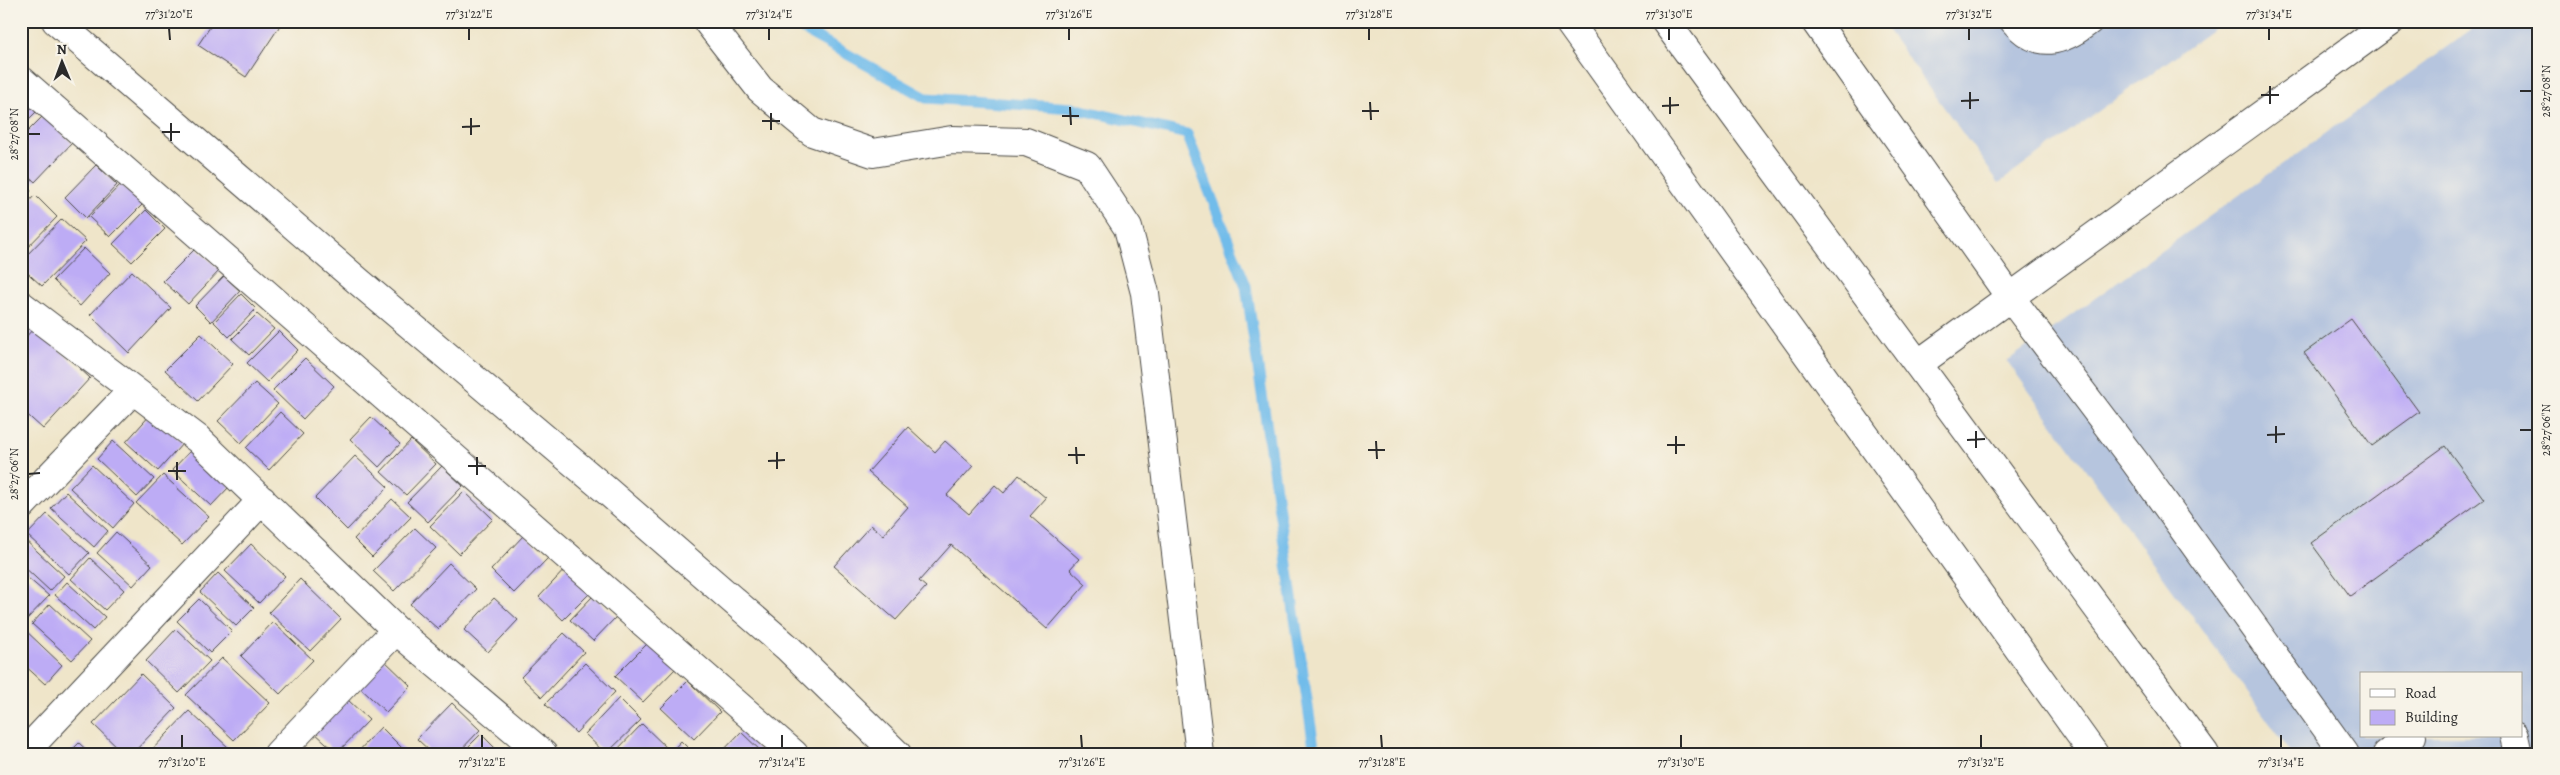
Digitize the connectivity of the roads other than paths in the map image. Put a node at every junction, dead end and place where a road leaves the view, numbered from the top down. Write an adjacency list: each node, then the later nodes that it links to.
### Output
1 (56, 21): 23 (street)
2 (707, 21): 24 (street)
3 (1568, 21): 25 (street)
4 (1665, 21): 12 (street)
5 (1815, 21): 10 (street)
6 (2014, 21): 7 (street)
7 (2089, 21)
8 (2391, 21): 10 (street)
9 (21, 80): 22 (street)
10 (2010, 296): 12 (street); 27 (street)
11 (21, 305): 13 (street)
12 (1918, 364): 26 (street)
13 (133, 390): 14 (street); 15 (street)
14 (262, 500): 16 (street); 20 (street)
15 (21, 506)
16 (396, 630): 19 (street); 21 (street)
17 (2409, 738): 28 (street)
18 (2514, 738): 29 (street)
19 (282, 752)
20 (23, 754)
21 (543, 754)
22 (794, 754)
23 (897, 754)
24 (1200, 754)
25 (2094, 754)
26 (2205, 754)
27 (2345, 754)
28 (2387, 754)
29 (2518, 754)

